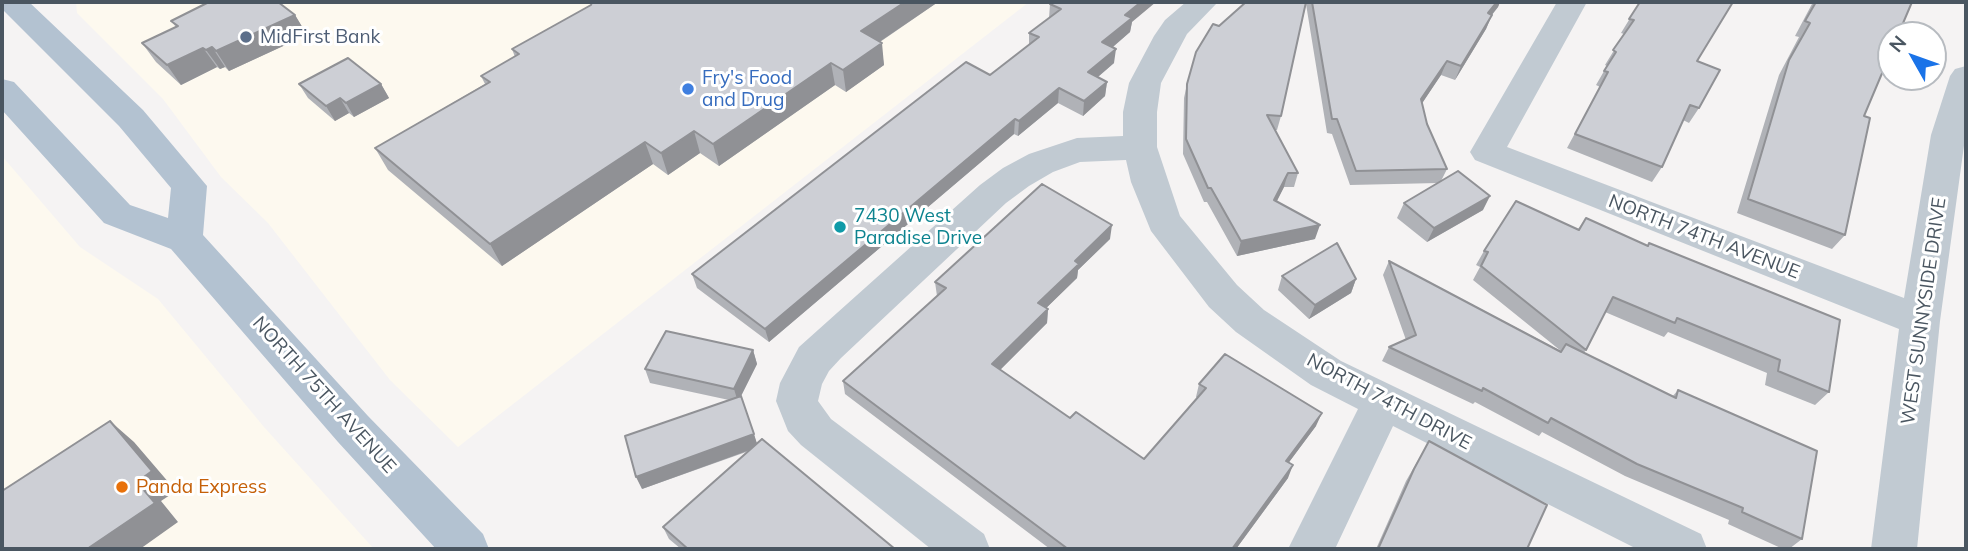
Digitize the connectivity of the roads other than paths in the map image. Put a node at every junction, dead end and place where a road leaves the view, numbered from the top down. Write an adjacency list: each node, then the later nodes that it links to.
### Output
1 (12, 2): 7 (main road)
2 (1203, 2): 6 (street, NORTH 74TH DRIVE)
3 (1572, 2): 8 (street, NORTH 74TH AVENUE)
4 (1966, 76): 8 (street, WEST SUNNYSIDE DRIVE)
5 (2, 90): 7 (main road, NORTH 75TH AVENUE)
6 (1140, 147): 9 (street, NORTH 74TH DRIVE); 11 (street)
7 (184, 239): 10 (main road, NORTH 75TH AVENUE)
8 (1920, 321): 14 (street, WEST SUNNYSIDE DRIVE)
9 (1383, 402): 12 (street); 13 (street, NORTH 74TH DRIVE)
10 (466, 549)
11 (967, 549)
12 (1311, 549)
13 (1684, 549)
14 (1894, 549)

